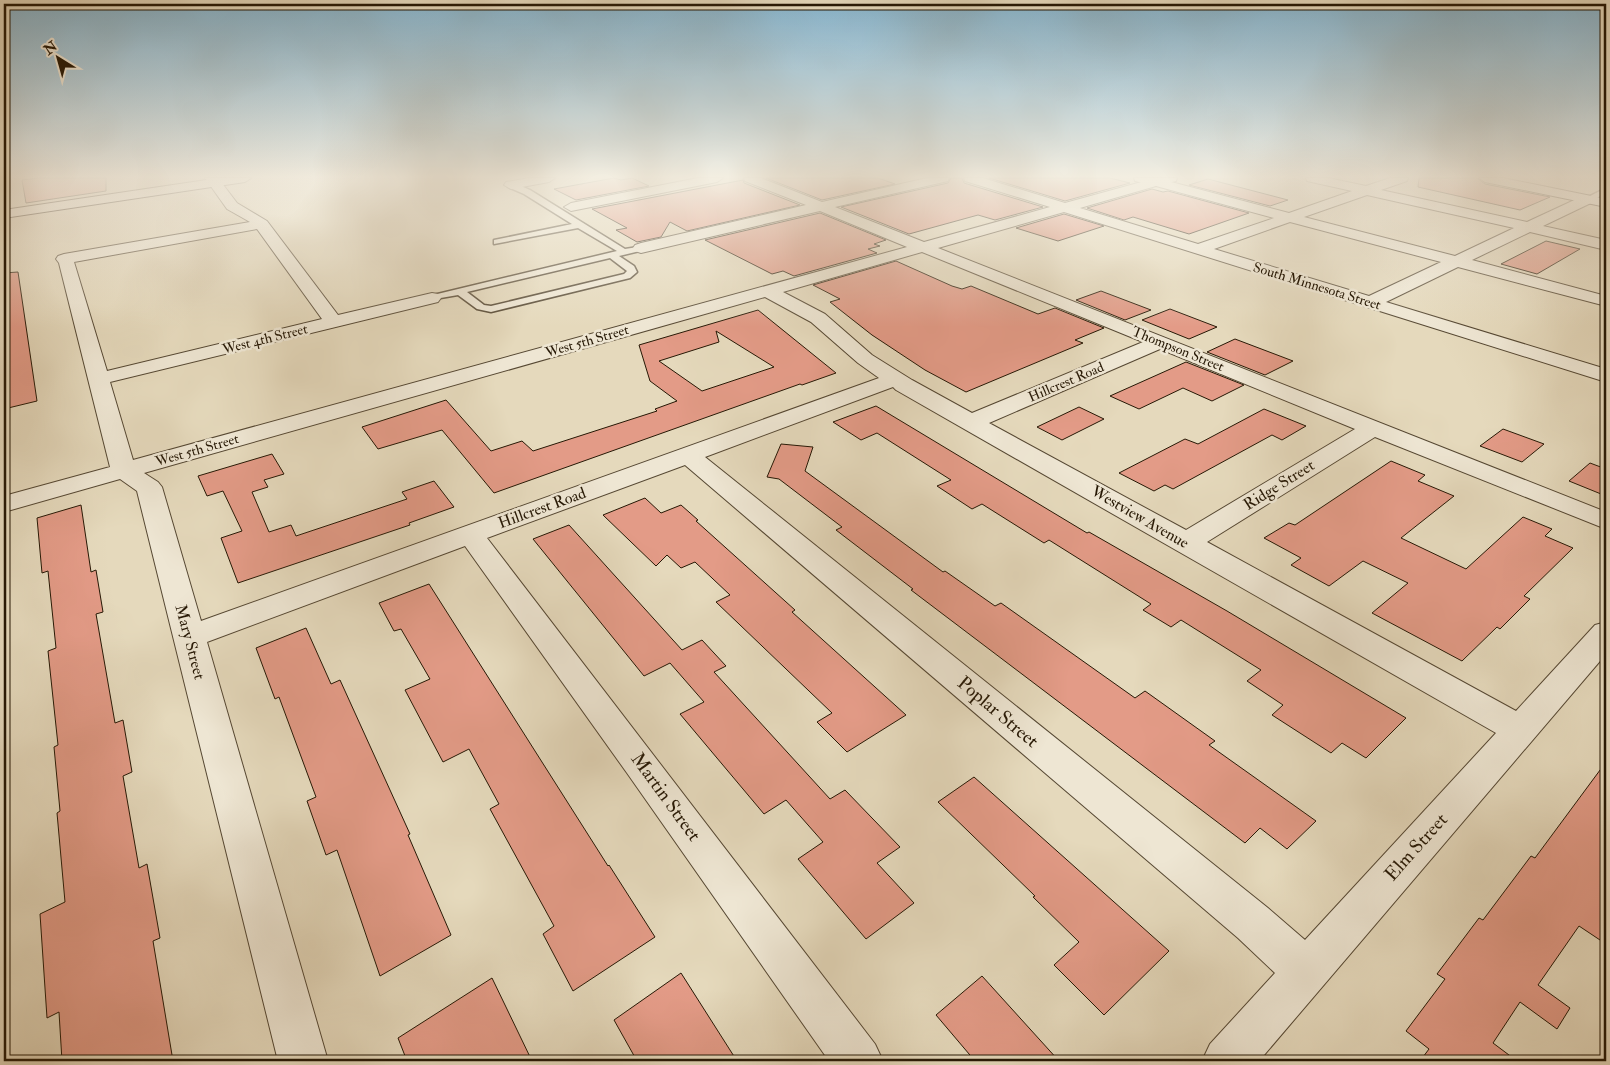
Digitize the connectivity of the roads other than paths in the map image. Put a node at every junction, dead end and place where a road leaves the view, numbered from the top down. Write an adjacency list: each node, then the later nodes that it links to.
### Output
1 (240, 228): 29 (street)
2 (265, 228): 26 (street)
3 (565, 228): 13 (lane)
4 (583, 228): 18 (lane)
5 (728, 228): 15 (street)
6 (872, 228): 16 (street, Thompson Street)
7 (994, 228): 16 (street, West 5th Street)
8 (1129, 228): 17 (street, South Minnesota Street)
9 (1258, 228): 17 (street)
10 (1329, 228): 20 (street)
11 (1527, 228): 20 (street)
12 (1531, 228): 14 (street)
13 (497, 242)
14 (1606, 245)
15 (641, 248): 18 (lane)
16 (921, 248): 21 (street, West 5th Street); 27 (street, Thompson Street)
17 (1198, 249): 25 (street, South Minnesota Street)
18 (624, 252): 19 (lane)
19 (611, 255): 22 (lane); 22 (lane)
20 (1457, 261): 24 (street); 25 (street)
21 (768, 291): 30 (street, Westview Avenue); 34 (street, West 5th Street)
22 (459, 292): 23 (lane)
23 (432, 298): 26 (street, West 4th Street)
24 (1606, 301)
25 (1371, 302): 28 (street, South Minnesota Street)
26 (334, 322): 29 (street, West 4th Street)
27 (1160, 342): 31 (street, Hillcrest Road); 32 (street, Thompson Street)
28 (1603, 371)
29 (98, 379): 34 (street)
30 (895, 379): 31 (street, Westview Avenue); 33 (street, Hillcrest Road)
31 (970, 422): 38 (street, Westview Avenue)
32 (1373, 428): 36 (street, Thompson Street); 38 (street, Ridge Street)
33 (688, 455): 37 (street, Hillcrest Road); 42 (street, Poplar Street)
34 (123, 470): 35 (street, West 5th Street); 40 (street, Mary Street)
35 (4, 504)
36 (1606, 521)
37 (470, 534): 40 (street, Hillcrest Road); 44 (street, Martin Street)
38 (1185, 543): 41 (street, Westview Avenue)
39 (1606, 634): 41 (street, Elm Street)
40 (189, 637): 43 (street, Mary Street)
41 (1521, 730): 42 (street, Elm Street)
42 (1306, 971): 45 (street, Elm Street)
43 (303, 1061)
44 (858, 1061)
45 (1227, 1061)

